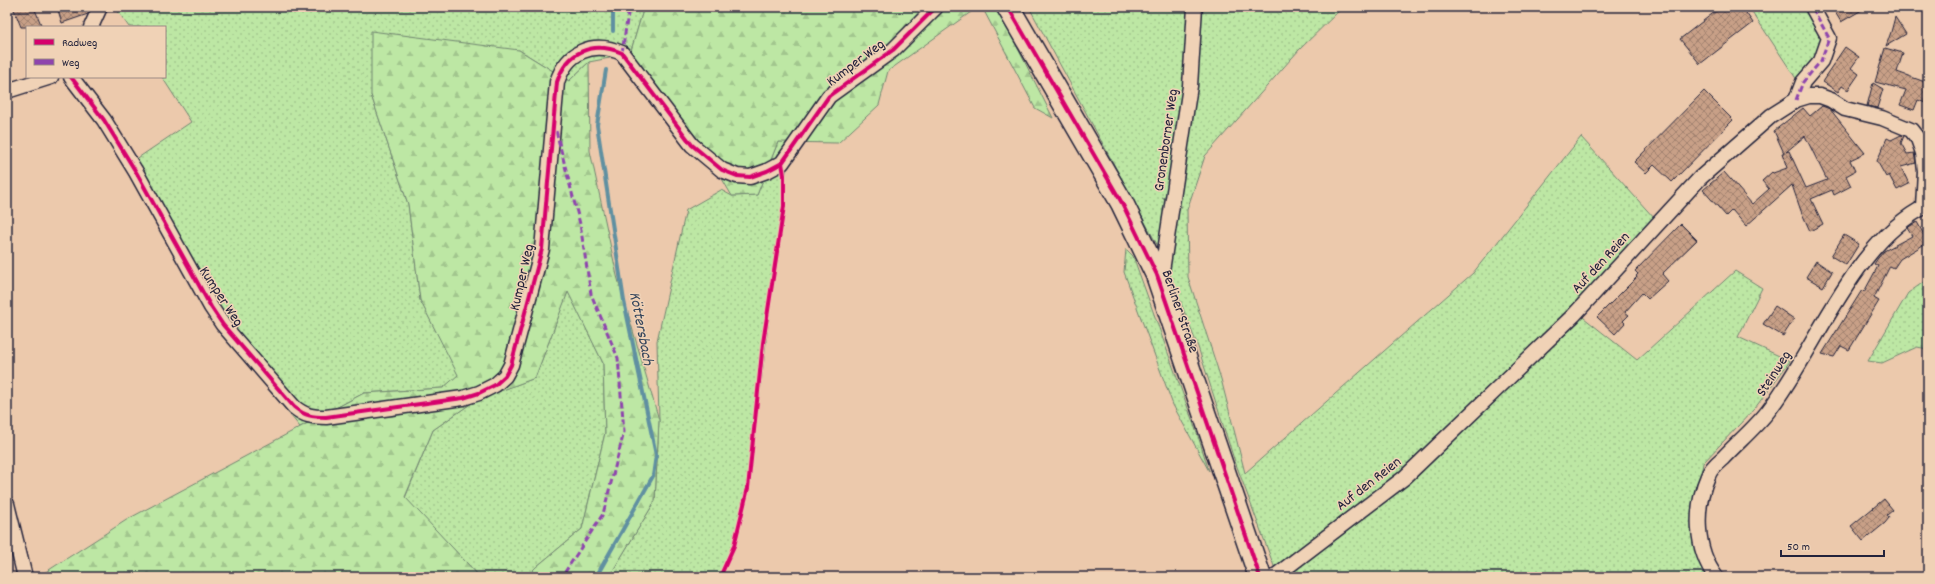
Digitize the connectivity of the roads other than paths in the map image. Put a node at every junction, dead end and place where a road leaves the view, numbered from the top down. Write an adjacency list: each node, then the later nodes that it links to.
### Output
1 (100, 7): 6 (street)
2 (936, 7): 8 (street, Kumper Weg)
3 (1008, 7): 12 (main road, Berliner Straße)
4 (1195, 7): 12 (street, Gronenborner Weg)
5 (1812, 7): 10 (street)
6 (91, 26)
7 (48, 78): 9 (street)
8 (72, 78)
9 (7, 91)
10 (1796, 100): 11 (street, Auf den Reien); 16 (street, Auf den Reien)
11 (1925, 206): 17 (street, Steinweg)
12 (1157, 275): 15 (main road, Berliner Straße)
13 (7, 504): 14 (street)
14 (25, 577)
15 (1260, 577)
16 (1274, 577)
17 (1716, 577)

